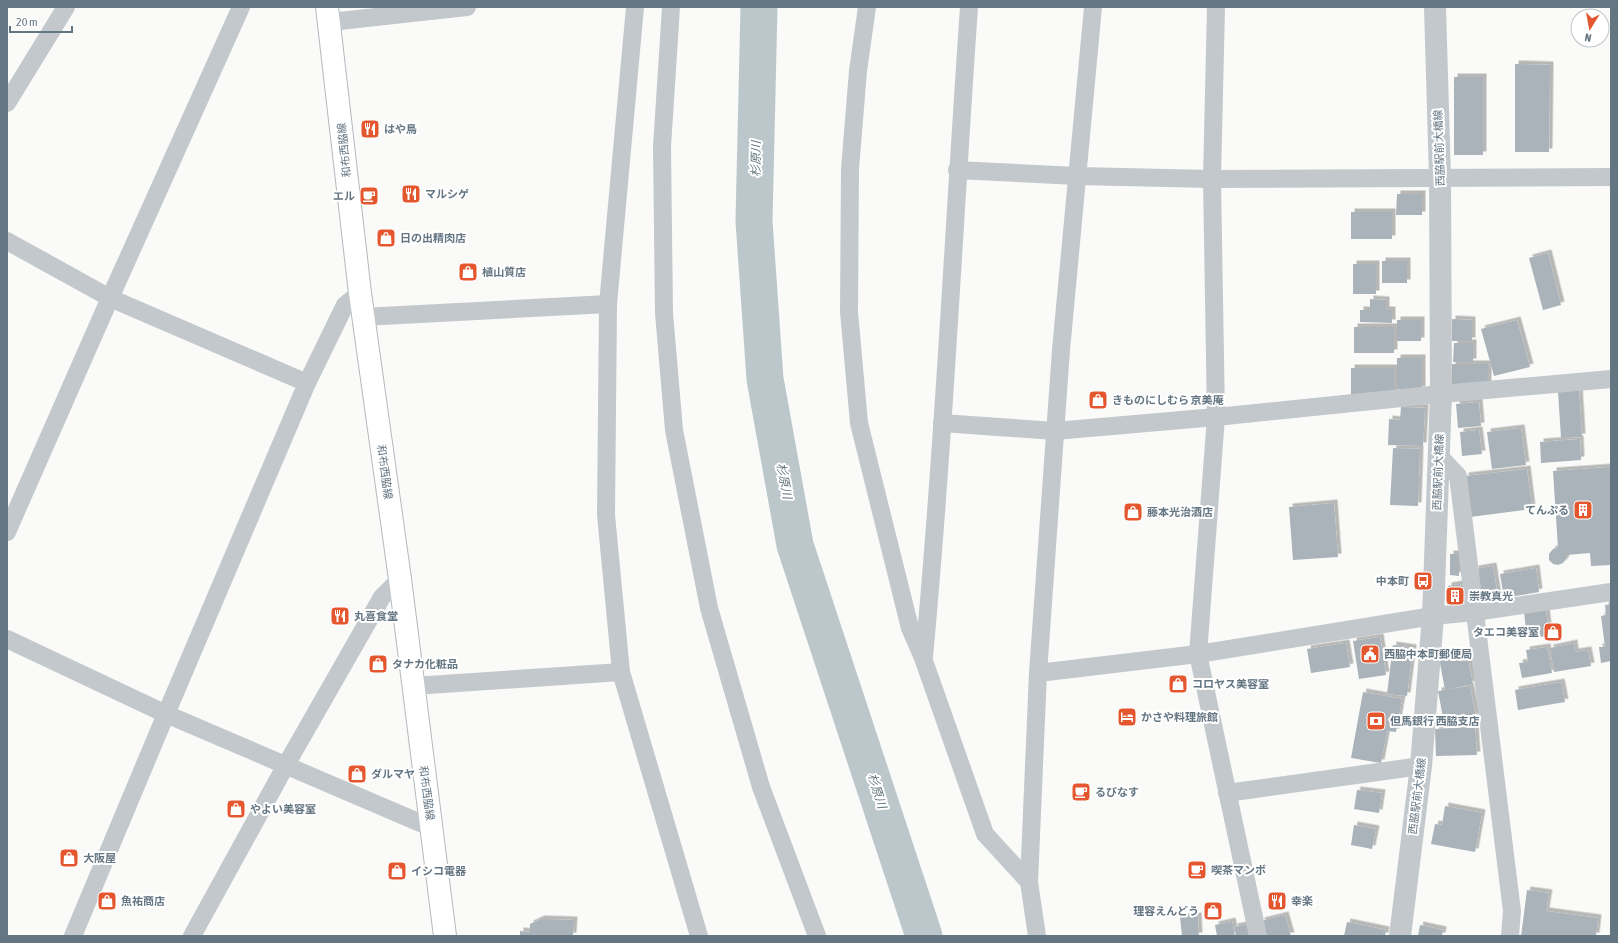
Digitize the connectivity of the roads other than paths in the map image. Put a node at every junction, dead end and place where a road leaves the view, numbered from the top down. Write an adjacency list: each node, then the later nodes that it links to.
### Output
1 (66, 7): 12 (street)
2 (241, 7): 20 (street)
3 (467, 7): 11 (street)
4 (635, 7): 21 (street)
5 (671, 7): 51 (street)
6 (867, 7): 37 (street)
7 (969, 7): 13 (street)
8 (1093, 7): 14 (street)
9 (1216, 7): 17 (street)
10 (1435, 7): 16 (street, 西脇駅前大橋線)
11 (329, 15): 19 (main road, 和布西脇線)
12 (7, 103)
13 (958, 170): 14 (street); 27 (street)
14 (1077, 176): 17 (street); 28 (street)
15 (1611, 177): 16 (street)
16 (1440, 178): 17 (street); 25 (street, 西脇駅前大橋線)
17 (1212, 179): 26 (street)
18 (7, 241): 20 (street)
19 (360, 293): 22 (main road, 和布西脇線); 24 (street)
20 (110, 298): 24 (street); 30 (street)
21 (608, 304): 22 (street); 38 (street)
22 (363, 316): 31 (main road, 和布西脇線)
23 (1611, 379): 25 (street)
24 (307, 383): 41 (street)
25 (1441, 394): 26 (street); 29 (street, 西脇駅前大橋線)
26 (1216, 417): 28 (street); 36 (street)
27 (942, 423): 28 (street); 37 (street)
28 (1055, 431): 39 (street)
29 (1439, 456): 33 (street); 34 (street, 西脇駅前大橋線)
30 (7, 532)
31 (400, 579): 40 (main road, 和布西脇線); 42 (street)
32 (1611, 592): 33 (street)
33 (1475, 612): 34 (street); 55 (street)
34 (1433, 616): 36 (street); 43 (street, 西脇駅前大橋線)
35 (7, 639): 41 (street)
36 (1198, 654): 39 (street); 44 (street)
37 (923, 658): 46 (street)
38 (621, 672): 40 (street); 50 (street)
39 (1038, 673): 46 (street)
40 (413, 686): 45 (main road, 和布西脇線)
41 (166, 714): 42 (street); 47 (street)
42 (286, 765): 45 (street); 48 (street)
43 (1421, 766): 44 (street); 54 (street, 西脇駅前大橋線)
44 (1228, 793): 53 (street)
45 (432, 828): 49 (main road, 和布西脇線)
46 (1029, 882): 52 (street)
47 (73, 936)
48 (192, 936)
49 (445, 936)
50 (699, 936)
51 (817, 936)
52 (1037, 936)
53 (1258, 936)
54 (1400, 936)
55 (1510, 936)

